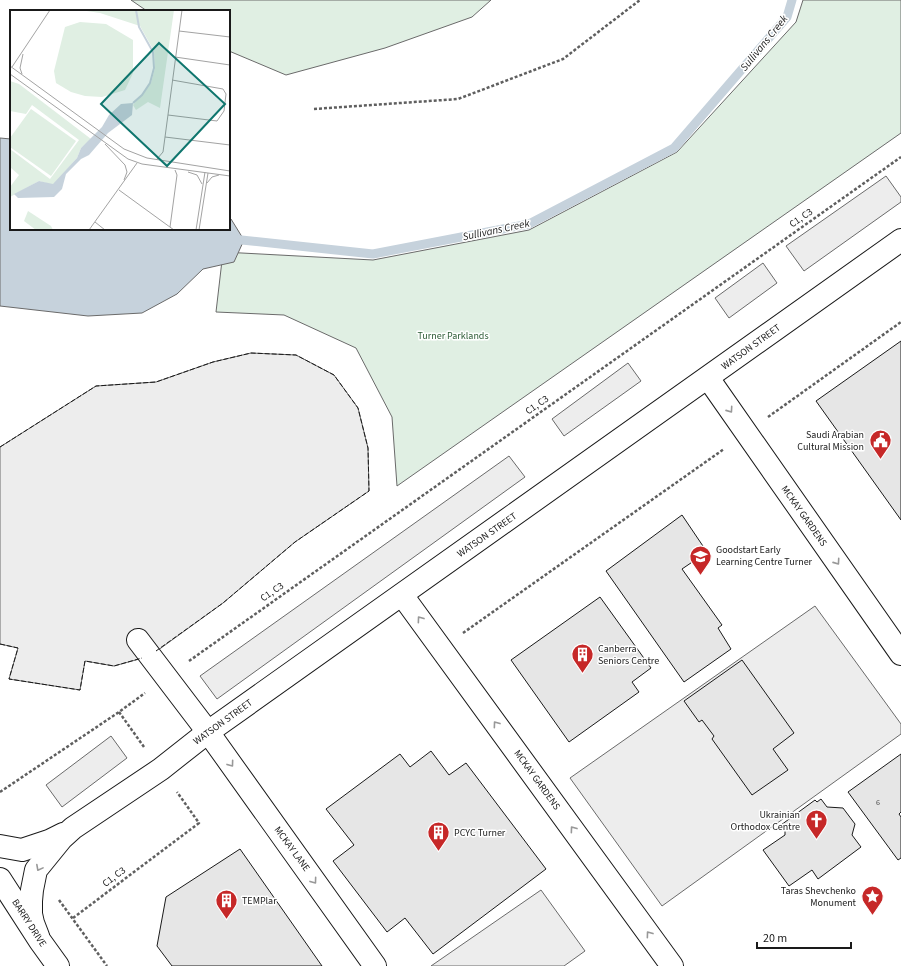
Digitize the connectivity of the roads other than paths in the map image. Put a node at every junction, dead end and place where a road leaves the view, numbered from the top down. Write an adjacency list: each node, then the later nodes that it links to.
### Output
1 (901, 240): 2 (street, WATSON STREET)
2 (708, 378): 3 (street, WATSON STREET); 5 (street, MCKAY GARDENS, one-way to 5)
3 (402, 595): 6 (street, WATSON STREET); 13 (street, MCKAY GARDENS, one-way to 3)
4 (138, 640): 6 (street, MCKAY LANE)
5 (901, 654)
6 (208, 732): 7 (street, WATSON STREET); 12 (street, MCKAY LANE, one-way to 12)
7 (73, 828): 8 (street, WATSON STREET); 10 (street, WATSON STREET, one-way to 10)
8 (0, 846)
9 (0, 879): 10 (street, BARRY DRIVE)
10 (40, 941): 11 (street, BARRY DRIVE)
11 (58, 966)
12 (375, 966)
13 (672, 966)

